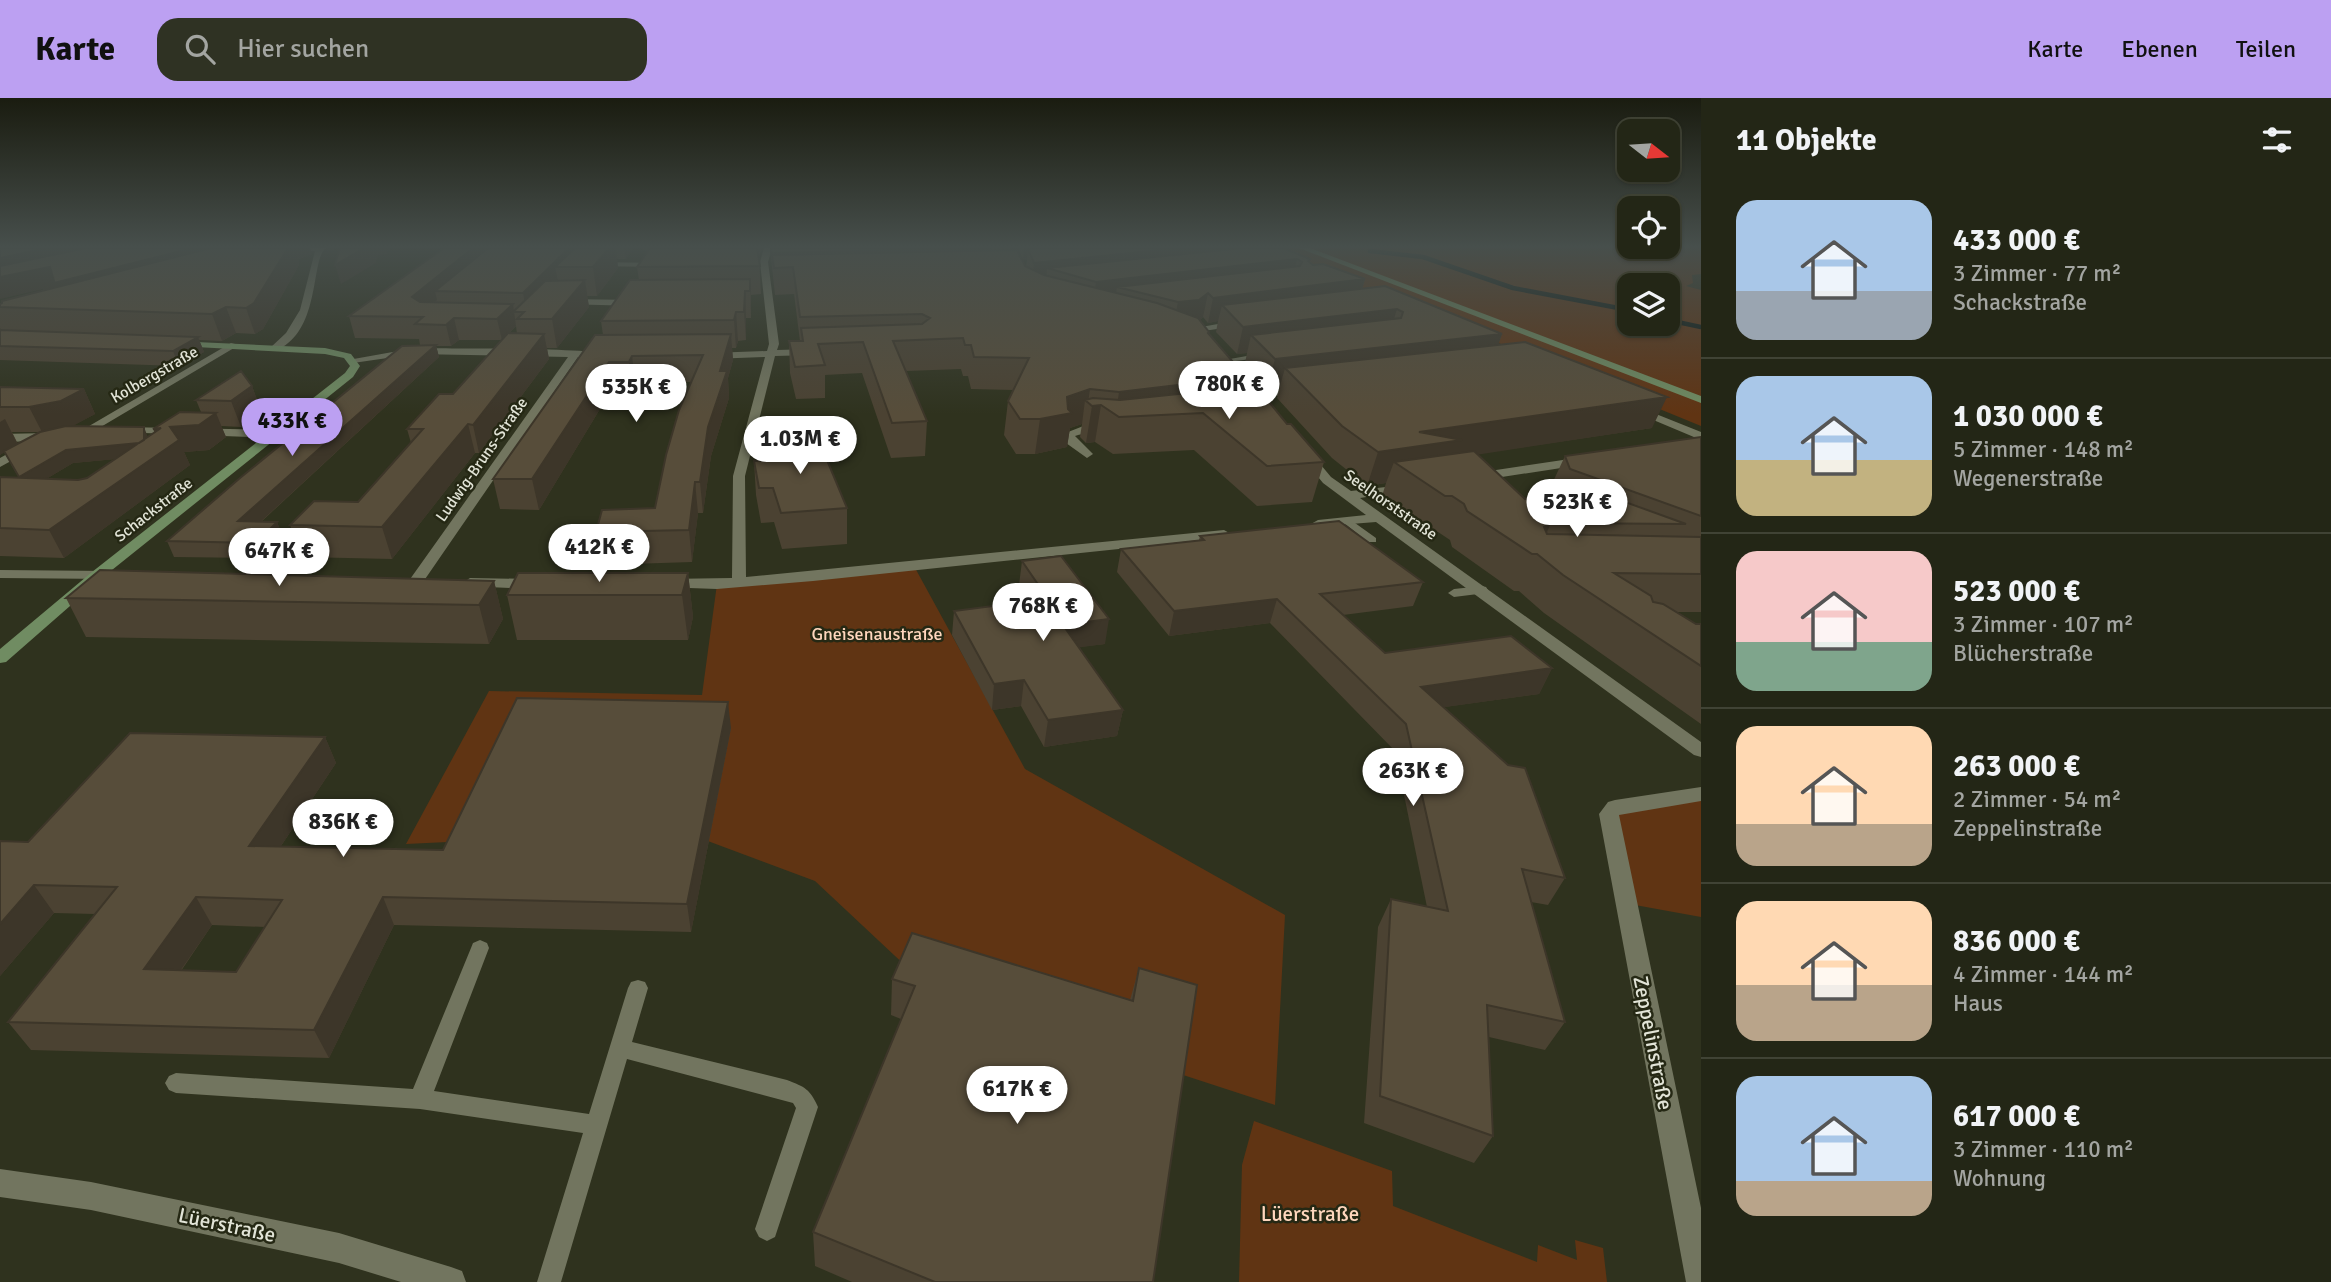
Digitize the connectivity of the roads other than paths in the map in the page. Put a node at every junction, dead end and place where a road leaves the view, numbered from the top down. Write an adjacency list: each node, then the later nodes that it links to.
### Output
1 (306, 303): 8 (street)
2 (769, 303): 11 (street)
3 (1447, 303): 19 (street)
4 (1255, 322): 7 (street)
5 (160, 343): 6 (street)
6 (234, 345): 8 (street); 21 (street, Kolbergstraße)
7 (1202, 345)
8 (275, 348): 15 (street)
9 (821, 351): 11 (street)
10 (575, 354): 12 (street); 15 (street); 42 (street, Ludwig-Bruns-Straße)
11 (771, 354): 14 (street); 43 (street)
12 (615, 355)
13 (1268, 355): 16 (lane)
14 (705, 356)
15 (353, 360): 23 (street, Schackstraße)
16 (1227, 361)
17 (1311, 389): 18 (street)
18 (1257, 395)
19 (1701, 400)
20 (1630, 407): 24 (street)
21 (78, 431): 23 (street); 26 (street)
22 (1114, 431): 28 (street)
23 (276, 434): 40 (street, Schackstraße)
24 (1701, 436)
25 (0, 438): 26 (street)
26 (42, 439): 30 (street)
27 (1295, 442): 33 (street, Seelhorststraße)
28 (1087, 454)
29 (1592, 459): 32 (street)
30 (0, 463)
31 (1417, 485): 33 (street)
32 (1495, 487)
33 (1350, 495): 34 (street, Seelhorststraße)
34 (1381, 517): 35 (street); 47 (street, Seelhorststraße)
35 (1348, 521): 36 (street); 38 (lane)
36 (1307, 525)
37 (1240, 532): 43 (street)
38 (1372, 540)
39 (0, 574): 40 (street)
40 (97, 575): 41 (street); 49 (street, Schackstraße)
41 (129, 576)
42 (416, 582)
43 (739, 582): 46 (street)
44 (457, 583): 45 (street)
45 (555, 584)
46 (650, 584)
47 (1482, 590): 48 (lane); 50 (street, Seelhorststraße)
48 (1454, 593)
49 (0, 658)
50 (1701, 751)
51 (1701, 794): 62 (street, Zeppelinstraße)
52 (480, 948): 56 (lane)
53 (638, 988): 54 (lane)
54 (620, 1048): 57 (lane); 59 (lane)
55 (176, 1083): 56 (lane)
56 (420, 1099): 57 (lane)
57 (597, 1125): 61 (lane)
58 (0, 1184): 60 (street, Lüerstraße)
59 (767, 1229)
60 (450, 1282)
61 (548, 1282)
62 (1701, 1282)

